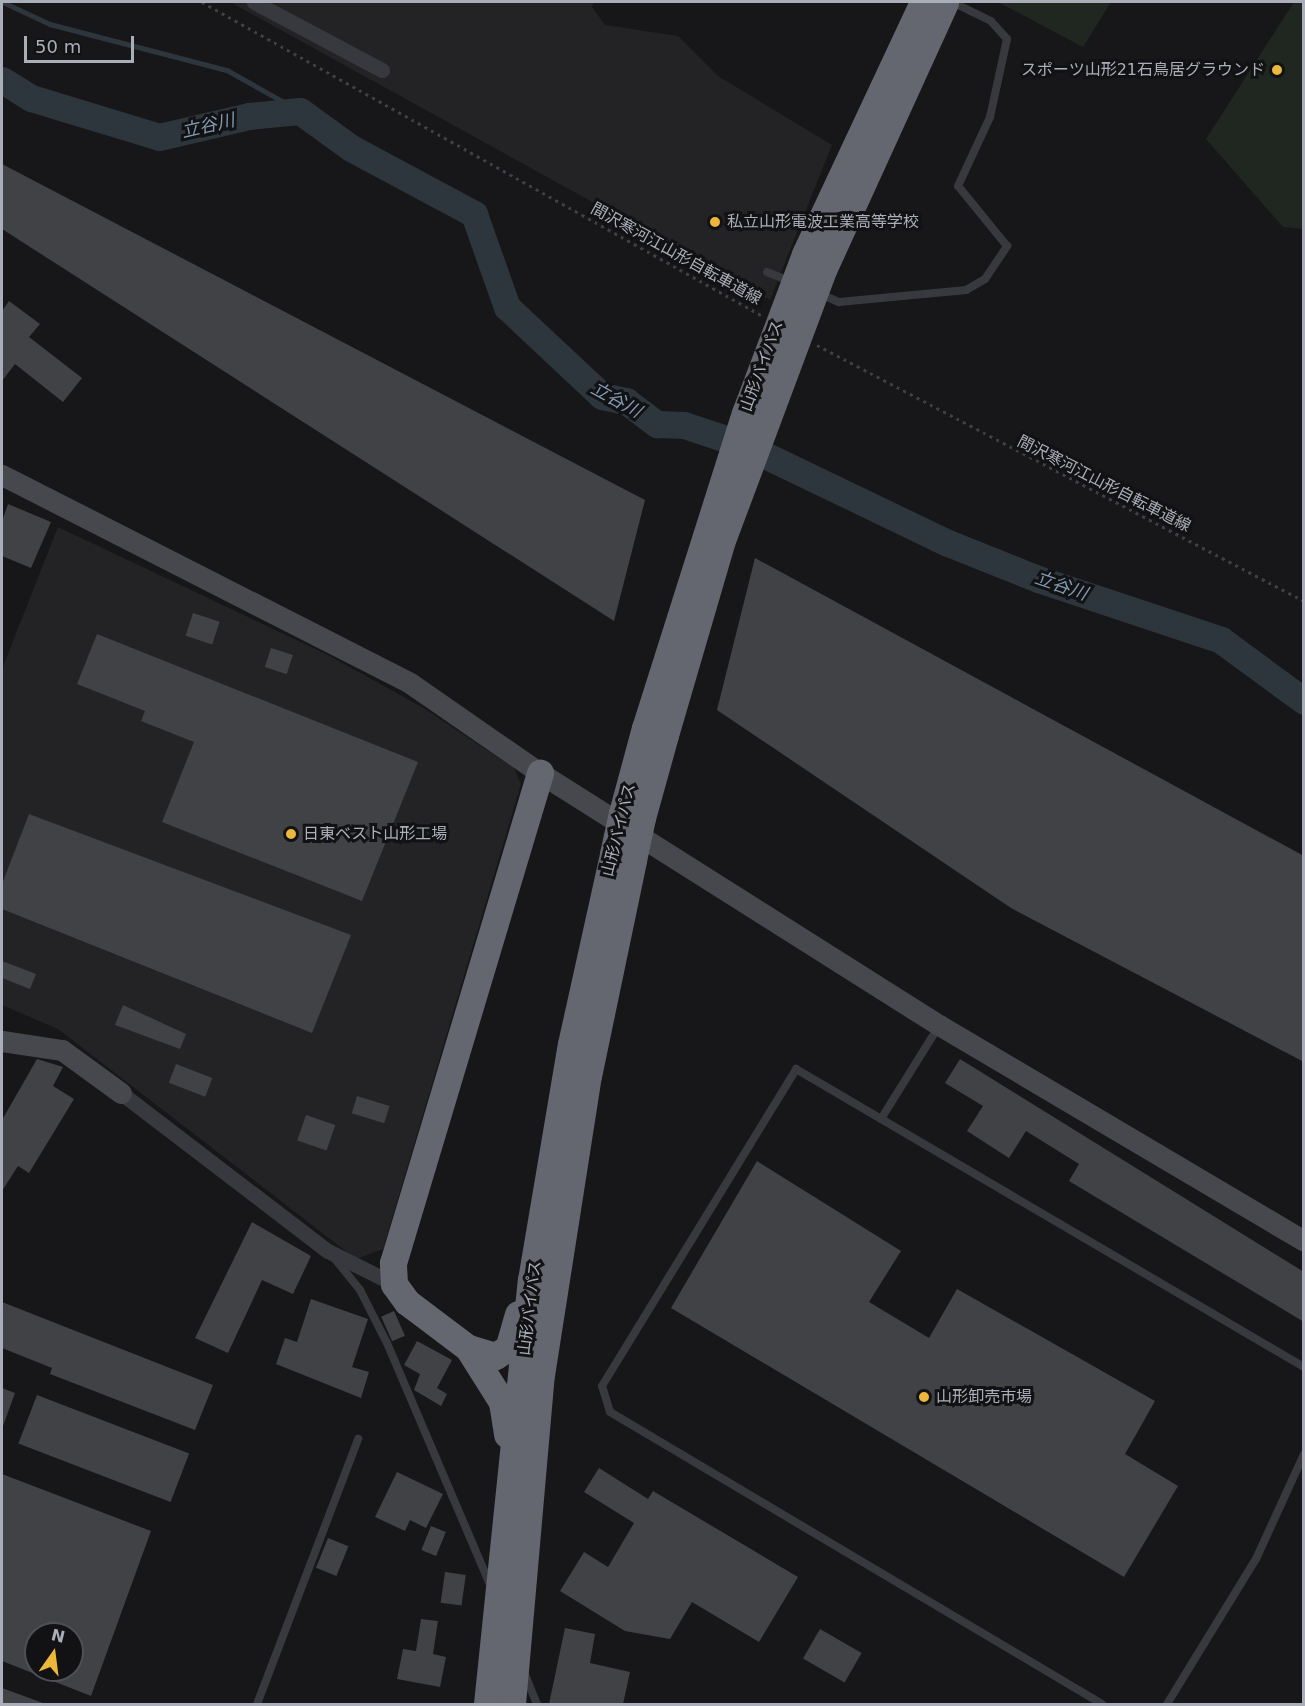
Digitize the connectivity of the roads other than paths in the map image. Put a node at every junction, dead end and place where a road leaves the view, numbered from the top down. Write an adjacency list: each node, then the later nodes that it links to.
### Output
1 (254, 2): 5 (street)
2 (923, 2): 6 (highway, 山形バイパス)
3 (945, 2): 6 (highway, 山形バイパス)
4 (952, 2): 7 (lane)
5 (382, 70)
6 (814, 261): 10 (highway, 山形バイパス, bridge)
7 (767, 272)
8 (2, 475): 9 (street)
9 (540, 773): 11 (street); 18 (highway)
10 (623, 857): 15 (highway, 山形バイパス); 24 (highway, 山形バイパス)
11 (939, 1025): 14 (lane); 16 (street)
12 (2, 1041): 13 (street)
13 (121, 1093): 17 (street)
14 (881, 1119): 20 (lane); 29 (lane)
15 (547, 1191): 19 (highway); 24 (highway, 山形バイパス)
16 (1304, 1242)
17 (328, 1251): 18 (street); 23 (lane)
18 (394, 1284): 19 (highway)
19 (468, 1348): 23 (highway)
20 (1304, 1367)
21 (358, 1439): 25 (lane)
22 (1304, 1454): 30 (lane)
23 (492, 1589): 24 (highway)
24 (505, 1652): 26 (highway, 山形バイパス); 27 (highway, 山形バイパス); 28 (lane)
25 (257, 1704)
26 (487, 1704)
27 (512, 1704)
28 (537, 1704)
29 (1102, 1704)
30 (1167, 1704)

